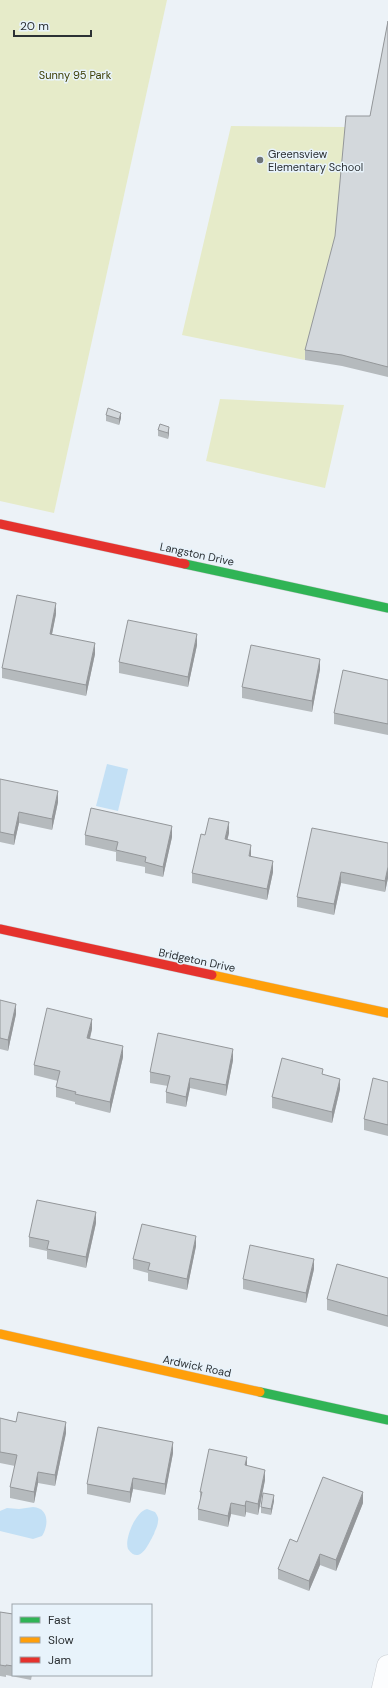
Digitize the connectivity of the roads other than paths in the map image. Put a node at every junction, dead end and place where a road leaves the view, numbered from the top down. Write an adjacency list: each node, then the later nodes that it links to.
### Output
1 (0, 524): 2 (street, Langston Drive)
2 (388, 608)
3 (0, 929): 4 (street, Bridgeton Drive)
4 (388, 1013)
5 (0, 1334): 6 (street, Ardwick Road)
6 (388, 1420)
7 (388, 1666): 8 (street)
8 (383, 1688)

